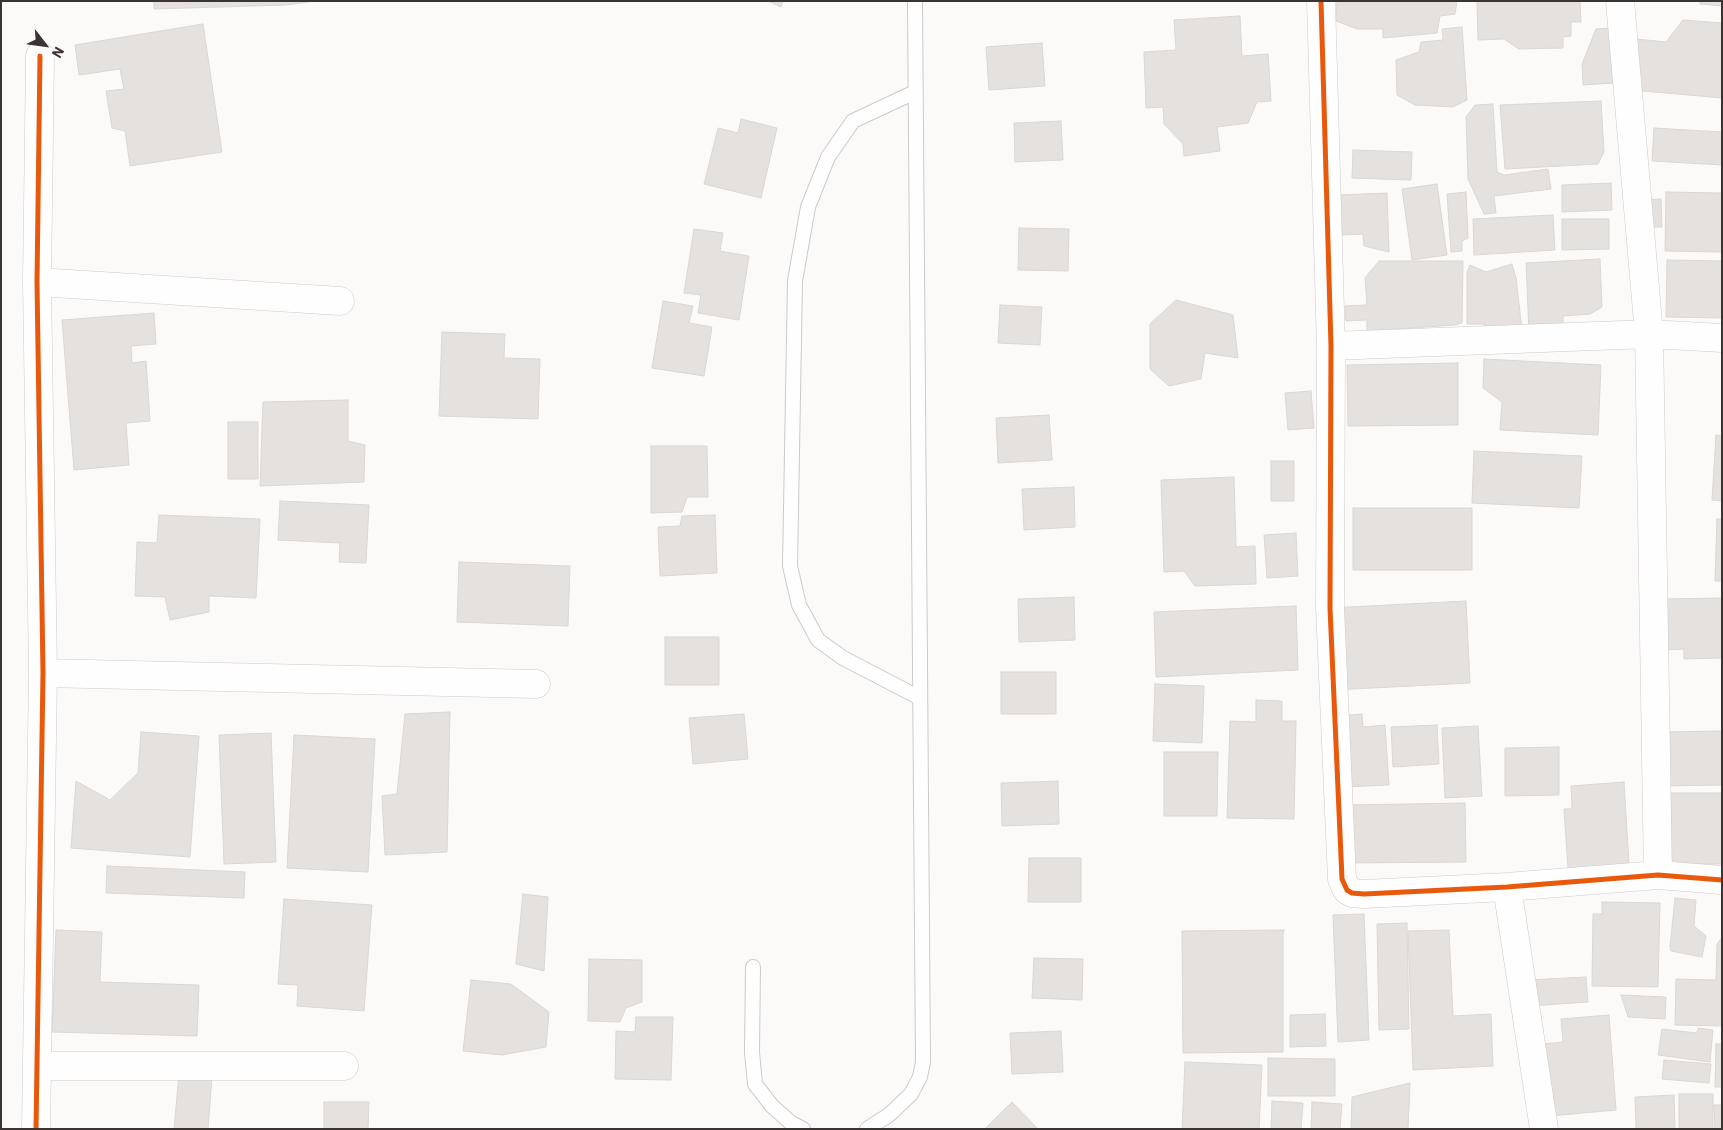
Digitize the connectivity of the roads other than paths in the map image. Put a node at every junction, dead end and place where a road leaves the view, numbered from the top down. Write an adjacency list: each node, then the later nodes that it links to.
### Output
1 (915, 1): 5 (lane)
2 (1321, 1): 10 (street)
3 (1620, 1): 8 (street)
4 (40, 56): 6 (street)
5 (915, 92): 13 (lane); 13 (lane)
6 (37, 282): 7 (street); 11 (street)
7 (340, 301)
8 (1649, 334): 9 (street); 10 (street); 14 (street)
9 (1722, 338)
10 (1331, 346): 16 (street)
11 (44, 673): 12 (street); 18 (street)
12 (536, 684)
13 (920, 698): 22 (lane)
14 (1658, 875): 15 (street); 16 (street)
15 (1722, 880)
16 (1507, 887): 23 (street)
17 (753, 967): 21 (lane)
18 (37, 1066): 19 (street); 20 (street)
19 (344, 1066)
20 (36, 1129)
21 (803, 1129)
22 (867, 1129)
23 (1544, 1129)

